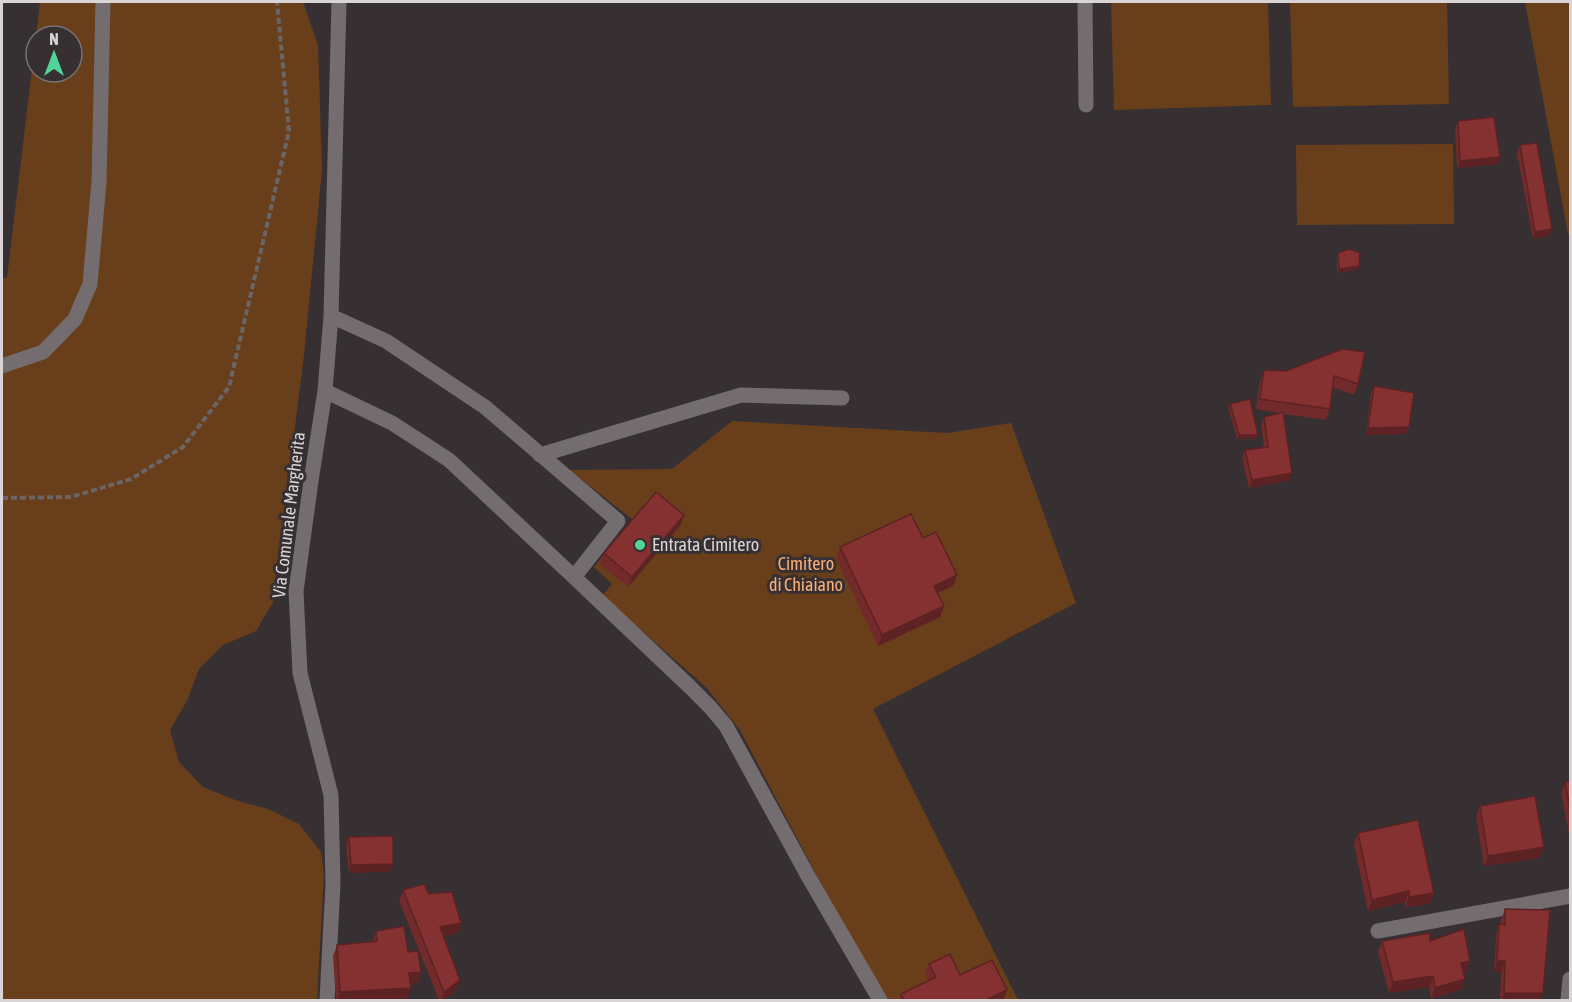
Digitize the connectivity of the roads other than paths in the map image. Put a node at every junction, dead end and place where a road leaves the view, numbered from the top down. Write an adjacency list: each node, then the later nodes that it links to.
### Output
1 (103, 2): 6 (street)
2 (339, 2): 5 (street, Via Comunale Margherita)
3 (1085, 2): 4 (street)
4 (1086, 105)
5 (331, 316): 7 (street, Via Comunale Margherita); 9 (street)
6 (2, 366)
7 (325, 391): 10 (street); 14 (street, Via Comunale Margherita)
8 (842, 399): 9 (street)
9 (540, 455): 10 (street)
10 (574, 577): 15 (street)
11 (1570, 896): 12 (street)
12 (1377, 931)
13 (1570, 979): 16 (street)
14 (327, 1000)
15 (879, 1000)
16 (1568, 1000)

